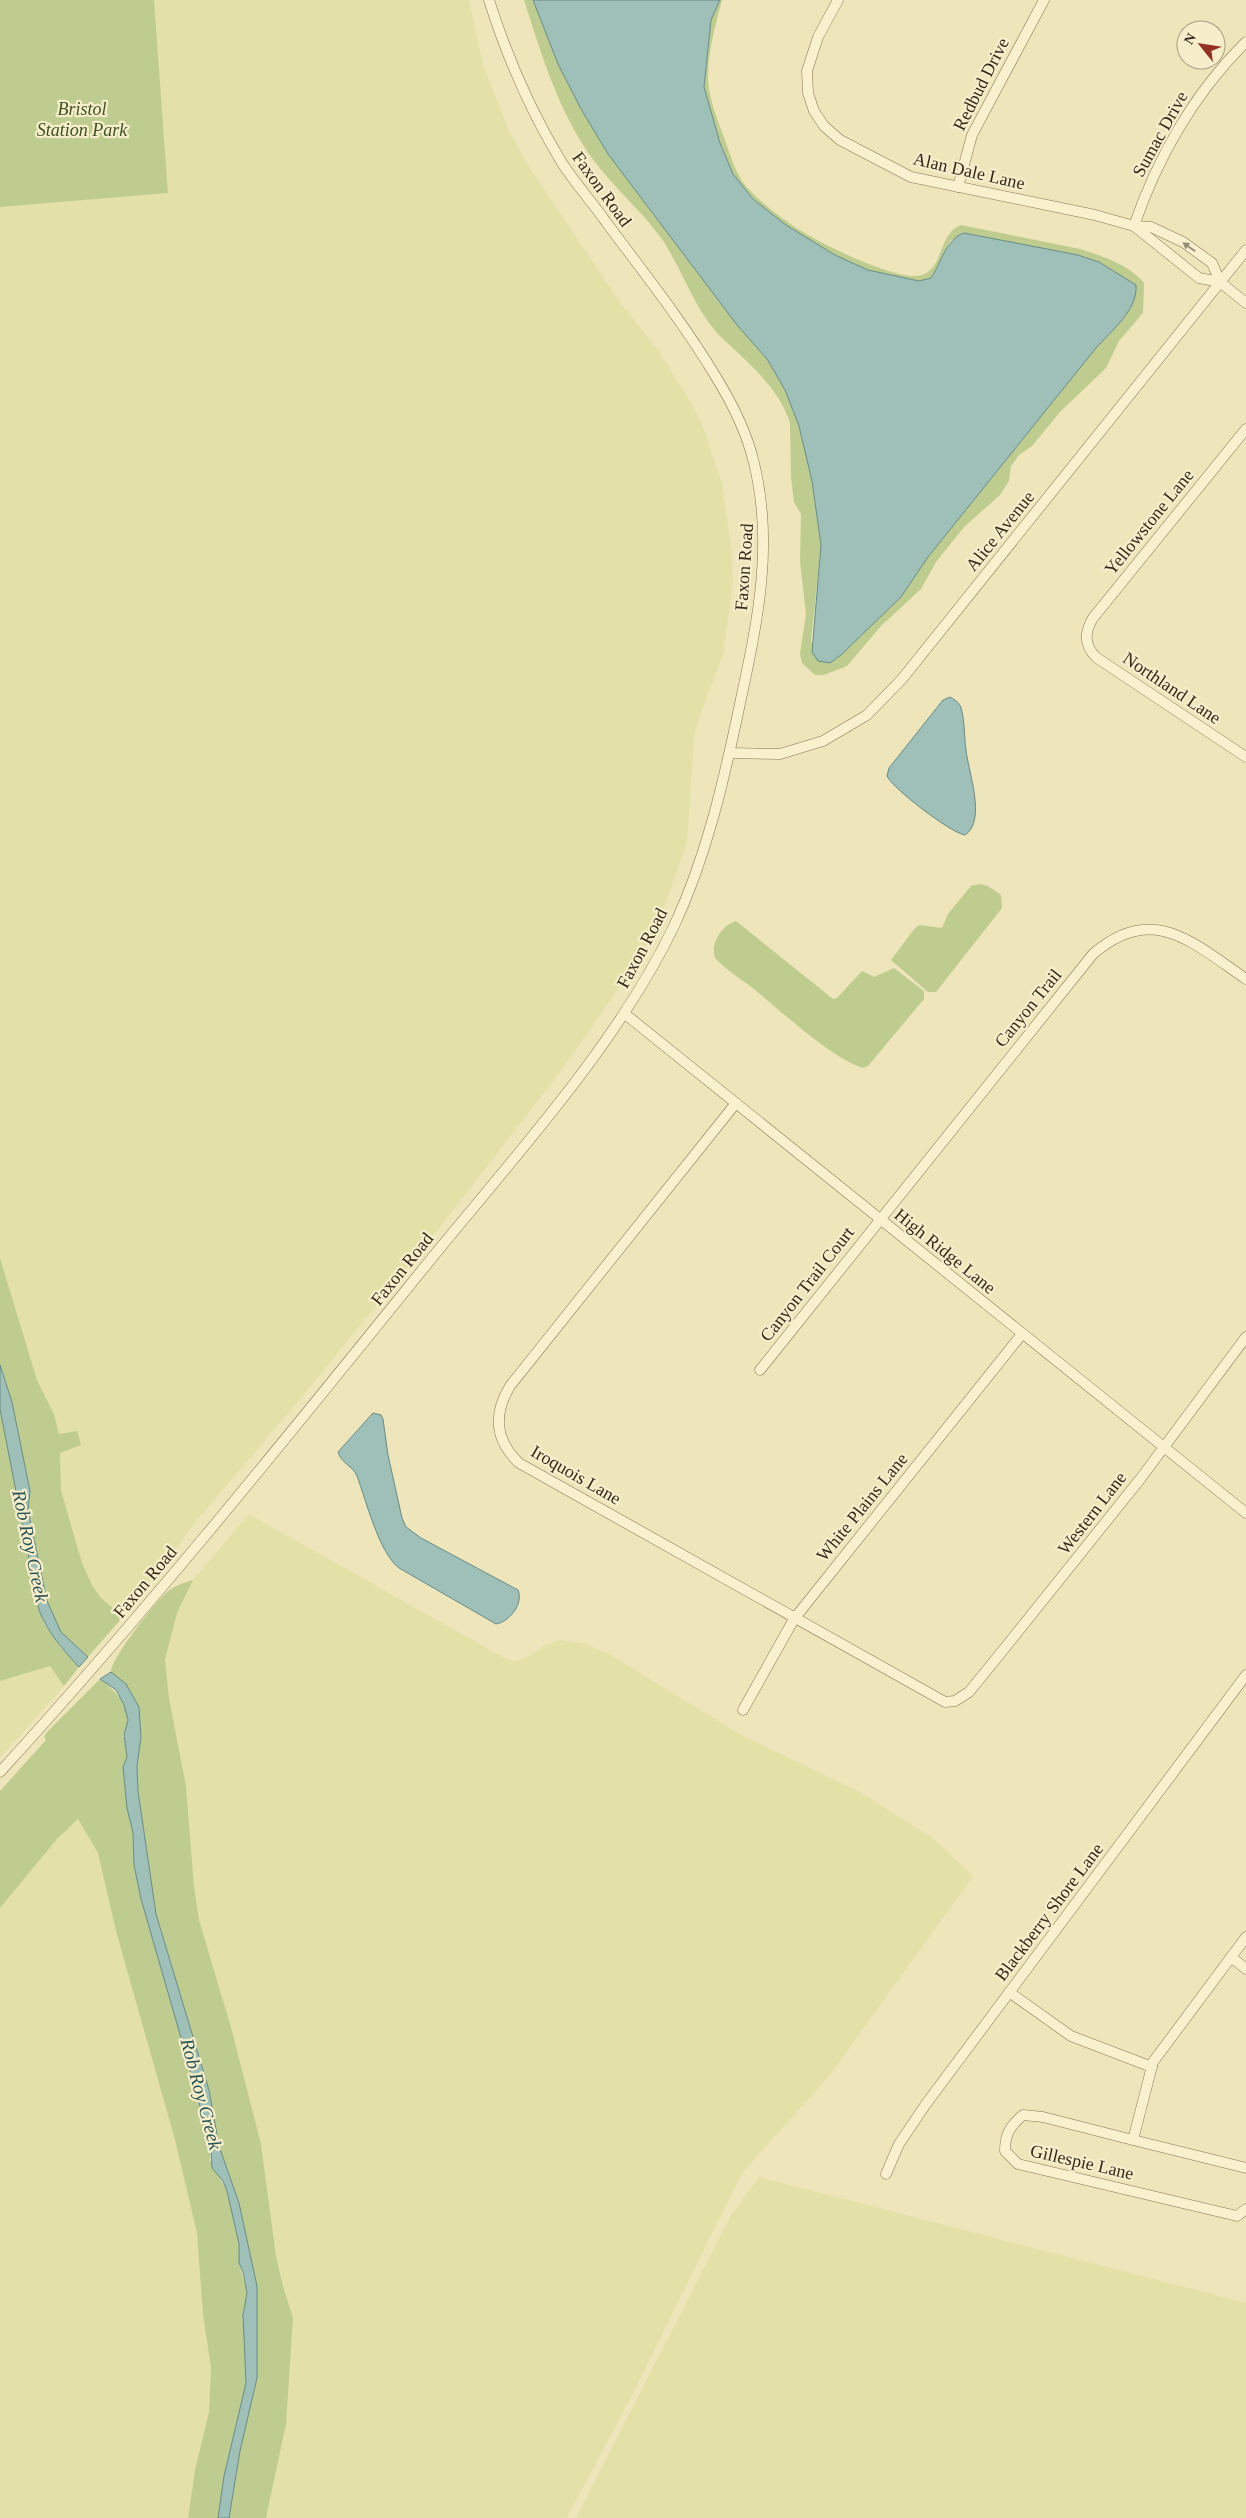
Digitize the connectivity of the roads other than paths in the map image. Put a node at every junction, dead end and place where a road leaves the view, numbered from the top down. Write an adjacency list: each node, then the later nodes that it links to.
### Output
1 (489, 0): 12 (street, Faxon Road)
2 (838, 0): 5 (street, Alan Dale Lane)
3 (1044, 0): 5 (street, Redbud Drive)
4 (1246, 42): 6 (street, Sumac Drive)
5 (958, 187): 6 (street, Alan Dale Lane)
6 (1134, 226): 8 (street, Alan Dale Lane); 8 (street, Alan Dale Lane, one-way to 6)
7 (1246, 250): 8 (street, Alice Avenue)
8 (1220, 282): 9 (street, Alan Dale Lane); 12 (street, Alice Avenue)
9 (1246, 303)
10 (1246, 429): 11 (street, Yellowstone Lane)
11 (1086, 640): 13 (street, Northland Lane)
12 (730, 752): 15 (street, Faxon Road)
13 (1246, 758)
14 (1246, 979): 17 (street, Canyon Trail)
15 (625, 1014): 16 (street, High Ridge Lane); 27 (street, Faxon Road)
16 (736, 1103): 17 (street, High Ridge Lane); 23 (street, Iroquois Lane)
17 (879, 1219): 18 (street, High Ridge Lane); 20 (street, Canyon Trail Court)
18 (1022, 1334): 21 (street, High Ridge Lane); 23 (street, White Plains Lane)
19 (1246, 1336): 21 (street, Western Lane)
20 (760, 1370)
21 (1163, 1448): 22 (street, High Ridge Lane); 25 (street, Western Lane)
22 (1246, 1513)
23 (794, 1619): 25 (street, Iroquois Lane); 26 (street, White Plains Lane)
24 (1246, 1675): 31 (street, Blackberry Shore Lane)
25 (955, 1701)
26 (743, 1710)
27 (0, 1772)
28 (1246, 1937): 29 (street, Gillespie Lane)
29 (1231, 1957): 30 (street); 32 (street, Gillespie Lane)
30 (1246, 1969)
31 (1009, 1992): 32 (street); 35 (street, Blackberry Shore Lane)
32 (1152, 2067): 33 (street, Gillespie Lane)
33 (1132, 2140): 34 (street, Gillespie Lane); 36 (street, Gillespie Lane)
34 (1246, 2168)
35 (886, 2174)
36 (1246, 2208)

